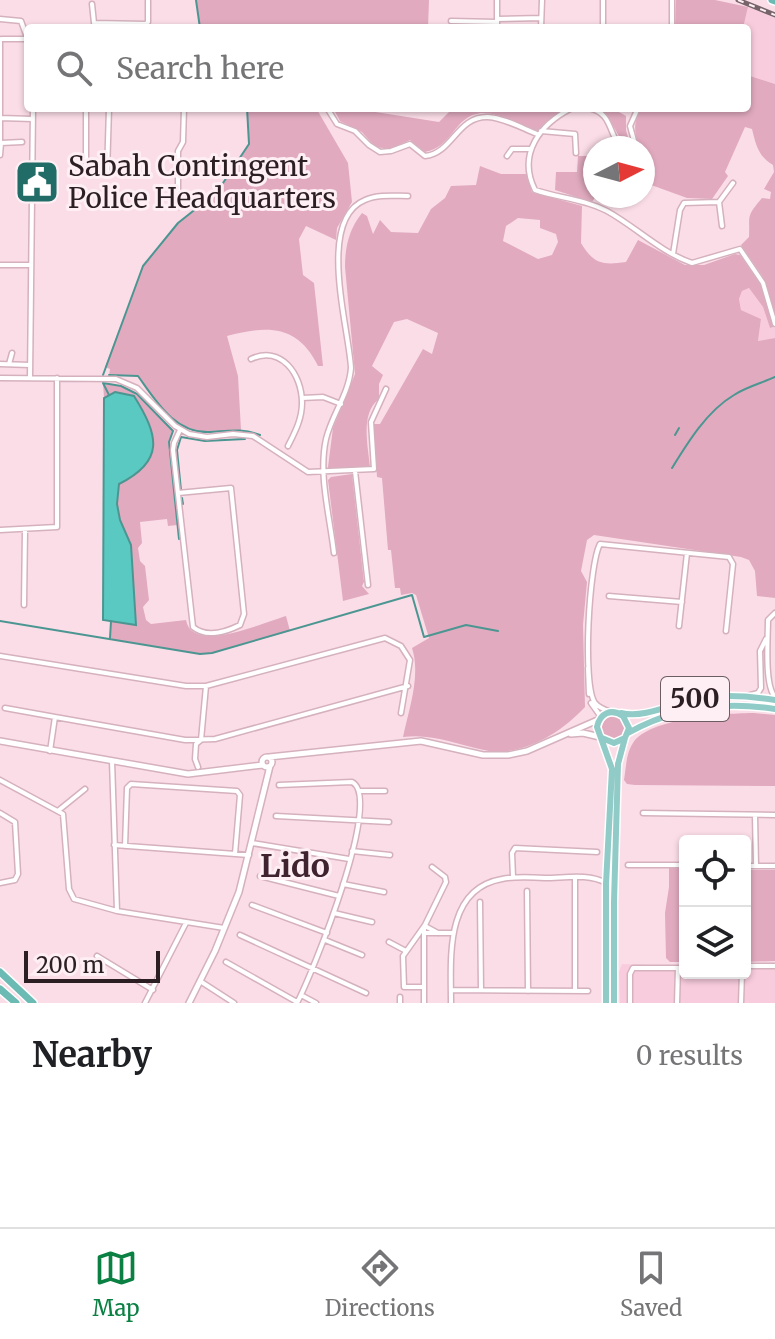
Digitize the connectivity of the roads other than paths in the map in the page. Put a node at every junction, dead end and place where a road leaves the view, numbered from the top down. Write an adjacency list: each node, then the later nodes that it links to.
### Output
1 (497, 0): 10 (street)
2 (542, 0): 7 (street)
3 (603, 0): 14 (street)
4 (672, 0): 15 (street)
5 (148, 1): 12 (street)
6 (92, 4): 11 (street)
7 (541, 18): 10 (street); 13 (street)
8 (0, 19): 16 (street)
9 (451, 21): 10 (street)
10 (497, 23)
11 (101, 24)
12 (134, 24)
13 (541, 24)
14 (603, 24)
15 (672, 24)
16 (24, 29)
17 (0, 39): 18 (street); 27 (street)
18 (24, 40)
19 (33, 112): 28 (street)
20 (86, 112): 38 (street)
21 (109, 112): 39 (street)
22 (184, 112): 43 (street)
23 (330, 112): 29 (street)
24 (566, 112): 29 (street)
25 (602, 112): 30 (street)
26 (636, 112): 31 (street)
27 (0, 118): 28 (street); 33 (street)
28 (33, 119): 47 (street)
29 (539, 132): 34 (street); 35 (street)
30 (615, 136)
31 (633, 136)
32 (22, 142): 33 (street)
33 (0, 143): 36 (street)
34 (531, 149): 37 (street); 45 (street)
35 (576, 153)
36 (0, 155)
37 (507, 156)
38 (86, 172)
39 (107, 174)
40 (733, 183): 42 (street)
41 (408, 196): 59 (street)
42 (719, 202): 44 (street); 45 (street)
43 (178, 207)
44 (722, 226)
45 (673, 254): 48 (street)
46 (0, 265): 47 (street)
47 (31, 265): 53 (street)
48 (775, 324)
49 (12, 353): 52 (street)
50 (251, 359): 58 (street)
51 (0, 364): 52 (street)
52 (9, 364): 53 (street)
53 (30, 365): 55 (street)
54 (0, 378): 55 (street)
55 (30, 378): 56 (street)
56 (57, 378): 60 (street); 66 (street)
57 (386, 389): 62 (street)
58 (302, 398): 59 (street); 61 (street)
59 (341, 404): 63 (street)
60 (180, 430): 63 (street); 64 (street)
61 (288, 446)
62 (355, 471): 63 (street); 69 (street)
63 (325, 473): 68 (street)
64 (178, 493): 64 (street)
65 (0, 530): 66 (street)
66 (25, 530): 72 (street)
67 (687, 552): 71 (street); 75 (street); 80 (street)
68 (334, 553)
69 (368, 585)
70 (609, 596): 71 (street)
71 (682, 602): 74 (street)
72 (24, 605)
73 (775, 613): 76 (street)
74 (679, 626)
75 (726, 631)
76 (768, 636): 78 (street); 79 (street)
77 (0, 656): 82 (street)
78 (768, 658): 79 (street); 81 (street)
79 (759, 659): 84 (street)
80 (588, 668): 89 (street); 92 (street)
81 (769, 685): 84 (street); 86 (street)
82 (206, 686): 83 (street); 96 (street)
83 (408, 686): 90 (street); 96 (street)
84 (761, 686): 85 (street)
85 (747, 696): 86 (main road, 500); 89 (main road, 500)
86 (775, 698)
87 (5, 708): 91 (street)
88 (775, 709): 94 (main road, 500)
89 (615, 712): 92 (main road, 500); 94 (main road, 500)
90 (401, 713)
91 (55, 717): 96 (street); 98 (street)
92 (601, 718): 93 (street); 95 (main road, 500)
93 (558, 735): 95 (street); 99 (street)
94 (626, 736): 95 (main road, 500); 145 (main road, 500)
95 (601, 738): 133 (main road, 500)
96 (201, 740): 103 (street)
97 (0, 741): 98 (street)
98 (50, 751): 101 (street)
99 (290, 756): 100 (street); 102 (street)
100 (266, 757): 102 (street); 104 (street)
101 (112, 761): 104 (street); 119 (street)
102 (268, 766): 104 (street); 118 (street)
103 (198, 767)
104 (242, 767)
105 (0, 780): 110 (street)
106 (279, 785): 108 (street)
107 (85, 789): 110 (street)
108 (360, 791): 109 (street); 116 (street)
109 (385, 791)
110 (59, 810): 147 (street)
111 (0, 813): 138 (street)
112 (643, 813): 113 (street)
113 (755, 815): 114 (street); 130 (street)
114 (775, 815)
115 (276, 816): 116 (street)
116 (359, 822): 117 (street); 121 (street)
117 (389, 822)
118 (252, 843): 124 (street); 126 (street)
119 (114, 845): 120 (street); 147 (street)
120 (125, 846): 123 (street); 123 (street)
121 (352, 851): 125 (street); 126 (street)
122 (597, 852): 135 (street)
123 (235, 854): 124 (street)
124 (249, 855): 152 (street)
125 (390, 855)
126 (349, 859): 139 (street)
127 (628, 865): 128 (street)
128 (679, 865)
129 (751, 866): 130 (street)
130 (756, 866): 131 (street)
131 (775, 866)
132 (432, 867): 151 (street)
133 (607, 872): 137 (street); 140 (main road, 500)
134 (260, 876): 143 (street)
135 (513, 877): 136 (street); 156 (street)
136 (575, 878): 137 (street); 177 (street)
137 (591, 878): 140 (street)
138 (0, 883)
139 (343, 884): 142 (street); 143 (street)
140 (606, 884): 145 (main road, 500)
141 (527, 891): 176 (street)
142 (384, 892)
143 (339, 896): 148 (street)
144 (480, 902): 175 (street)
145 (610, 903): 190 (main road, 500); 191 (main road, 500)
146 (252, 905): 153 (street)
147 (117, 911): 150 (street)
148 (334, 913): 149 (street); 153 (street)
149 (372, 922)
150 (186, 923): 152 (street); 173 (street)
151 (425, 926): 154 (street); 155 (street); 160 (street)
152 (224, 928): 170 (street)
153 (327, 933): 158 (street)
154 (424, 933): 155 (street); 171 (street)
155 (438, 933): 156 (street)
156 (452, 933): 174 (street)
157 (240, 935): 166 (street)
158 (325, 940): 161 (street); 166 (street)
159 (389, 942): 160 (street)
160 (406, 951): 171 (street)
161 (362, 955)
162 (97, 956): 173 (street)
163 (226, 962): 186 (street)
164 (751, 966): 165 (street)
165 (775, 966)
166 (314, 968): 179 (street); 180 (street)
167 (678, 968): 192 (street); 193 (street)
168 (0, 972): 182 (highway)
169 (742, 979): 194 (street)
170 (200, 981): 184 (street); 185 (street)
171 (424, 987): 188 (street)
172 (0, 989): 181 (highway)
173 (153, 990): 183 (street)
174 (451, 990): 175 (street); 189 (street)
175 (481, 990): 176 (street)
176 (528, 991): 177 (street)
177 (575, 991): 178 (street)
178 (588, 991)
179 (366, 993)
180 (301, 995): 186 (street); 187 (street)
181 (16, 1003)
182 (33, 1003)
183 (145, 1003)
184 (189, 1003)
185 (234, 1003)
186 (297, 1003)
187 (316, 1003)
188 (424, 1003)
189 (451, 1003)
190 (606, 1003)
191 (614, 1003)
192 (630, 1003)
193 (677, 1003)
194 (741, 1003)

